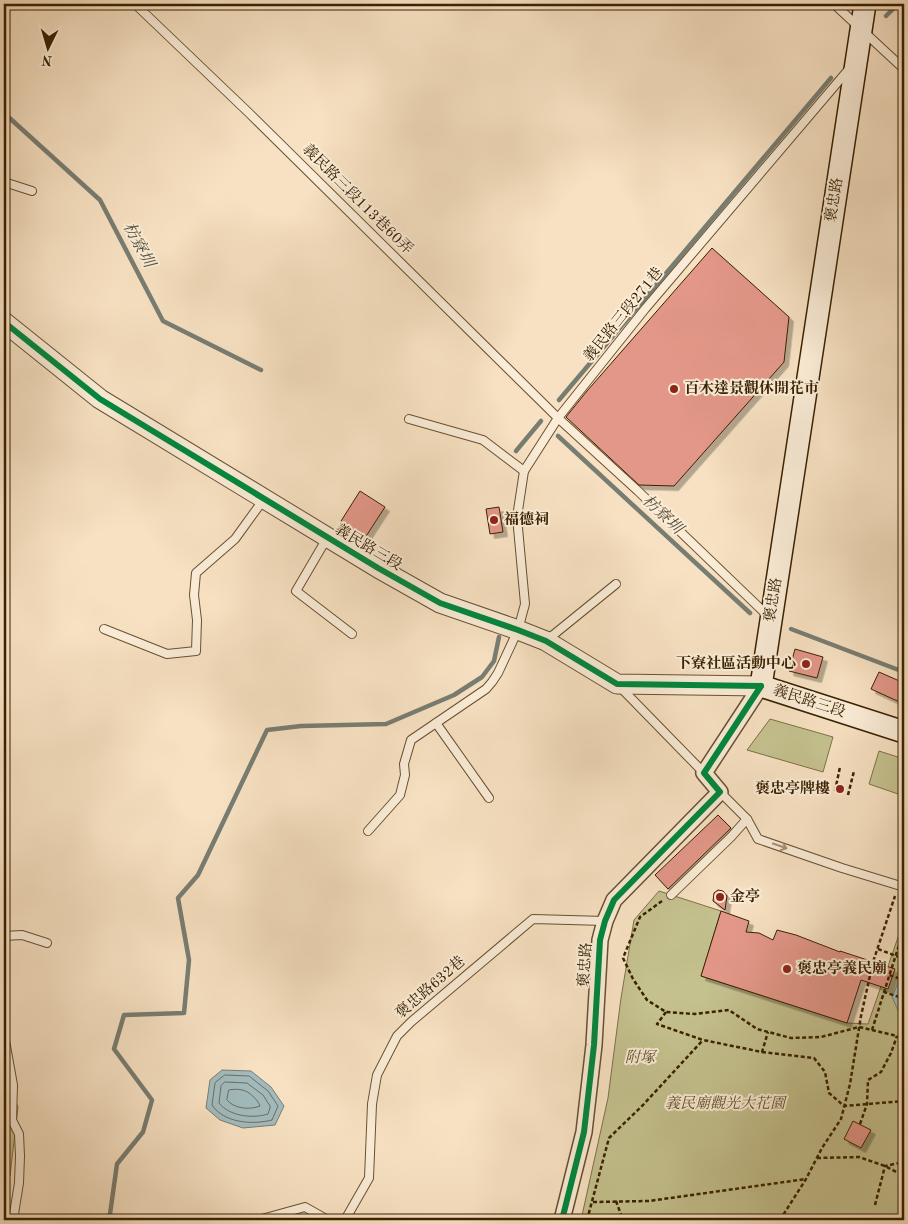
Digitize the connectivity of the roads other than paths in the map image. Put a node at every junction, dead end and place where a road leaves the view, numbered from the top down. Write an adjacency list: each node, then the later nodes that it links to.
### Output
1 (135, 4): 10 (lane, 義民路三段113巷60弄)
2 (834, 4): 4 (lane)
3 (864, 4): 4 (main road, 褒忠路)
4 (861, 29): 5 (main road, 褒忠路); 6 (lane)
5 (857, 60): 10 (lane, 義民路三段271巷); 16 (main road, 褒忠路)
6 (904, 70)
7 (4, 182): 8 (lane)
8 (32, 191)
9 (4, 322): 13 (street, 義民路三段)
10 (558, 418): 12 (lane, 義民路三段271巷); 16 (lane, 義民路三段113巷60弄)
11 (409, 419): 12 (lane)
12 (524, 471): 18 (lane, 義民路三段271巷)
13 (264, 499): 14 (street, 義民路三段); 17 (lane)
14 (327, 538): 18 (street, 義民路三段); 19 (lane)
15 (616, 584): 20 (lane)
16 (771, 619): 22 (main road, 褒忠路)
17 (104, 629)
18 (518, 630): 20 (street, 義民路三段); 23 (lane, 義民路三段271巷)
19 (352, 634)
20 (546, 641): 21 (street, 義民路三段)
21 (617, 684): 22 (street, 義民路三段); 25 (lane)
22 (761, 686): 24 (main road, 義民路三段); 25 (street, 褒忠路)
23 (436, 723): 27 (lane); 29 (lane, 義民路三段271巷)
24 (904, 732)
25 (704, 773): 26 (street)
26 (720, 792): 28 (lane); 32 (street, 褒忠路)
27 (489, 798)
28 (747, 819): 30 (lane, one-way to 30); 31 (lane)
29 (368, 831)
30 (902, 886)
31 (671, 894)
32 (604, 921): 40 (lane, 褒忠路632巷); 41 (street, 褒忠路)
33 (4, 936): 34 (lane)
34 (47, 943)
35 (4, 1035): 36 (lane)
36 (8, 1121): 37 (lane)
37 (13, 1220)
38 (258, 1220): 39 (lane)
39 (328, 1220)
40 (344, 1220)
41 (562, 1220)

